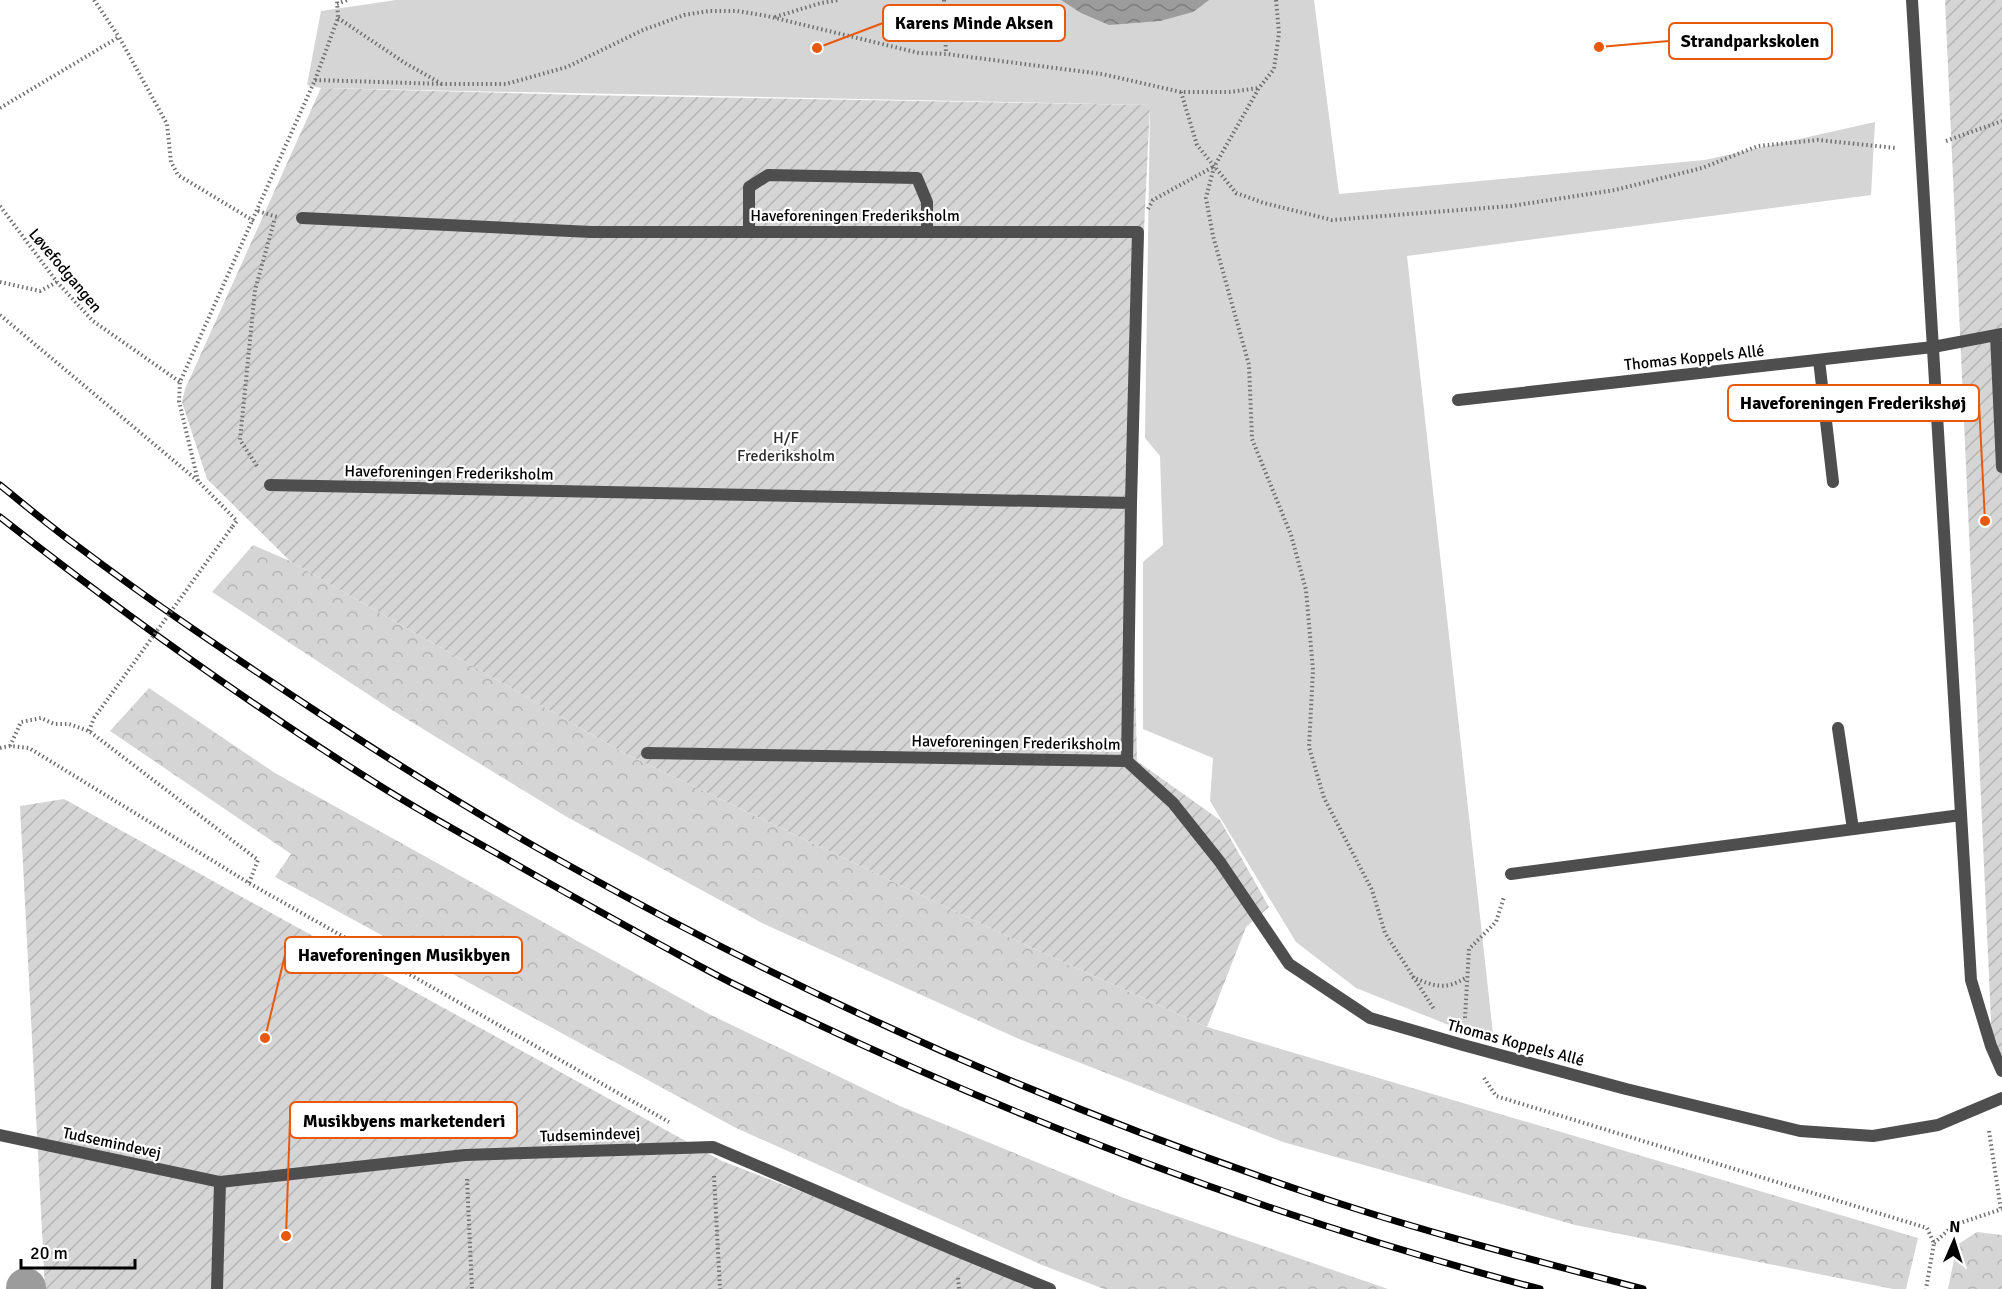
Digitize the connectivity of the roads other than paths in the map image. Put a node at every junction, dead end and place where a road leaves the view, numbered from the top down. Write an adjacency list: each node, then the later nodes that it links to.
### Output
1 (1912, 0): 6 (street)
2 (302, 218): 3 (street, Haveforeningen Frederiksholm)
3 (749, 232): 4 (street, Haveforeningen Frederiksholm); 4 (street)
4 (927, 232): 13 (street, Haveforeningen Frederiksholm)
5 (1999, 334): 6 (street, Thomas Koppels Allé); 8 (street)
6 (1933, 347): 7 (street, Thomas Koppels Allé); 17 (street)
7 (1819, 360): 9 (street, Thomas Koppels Allé); 11 (street)
8 (2000, 384): 10 (street)
9 (1458, 400)
10 (2002, 467)
11 (1833, 482)
12 (270, 484): 13 (street, Haveforeningen Frederiksholm)
13 (1131, 503): 16 (street, Haveforeningen Frederiksholm)
14 (1838, 728): 18 (street)
15 (647, 753): 16 (street, Haveforeningen Frederiksholm)
16 (1127, 761): 21 (street, Thomas Koppels Allé)
17 (1961, 815): 18 (street); 20 (street)
18 (1854, 829): 19 (street)
19 (1510, 874)
20 (2002, 1071)
21 (2002, 1098)
22 (0, 1135): 23 (street, Tudsemindevej)
23 (220, 1182): 24 (street); 25 (street, Tudsemindevej)
24 (217, 1289)
25 (1050, 1289)

